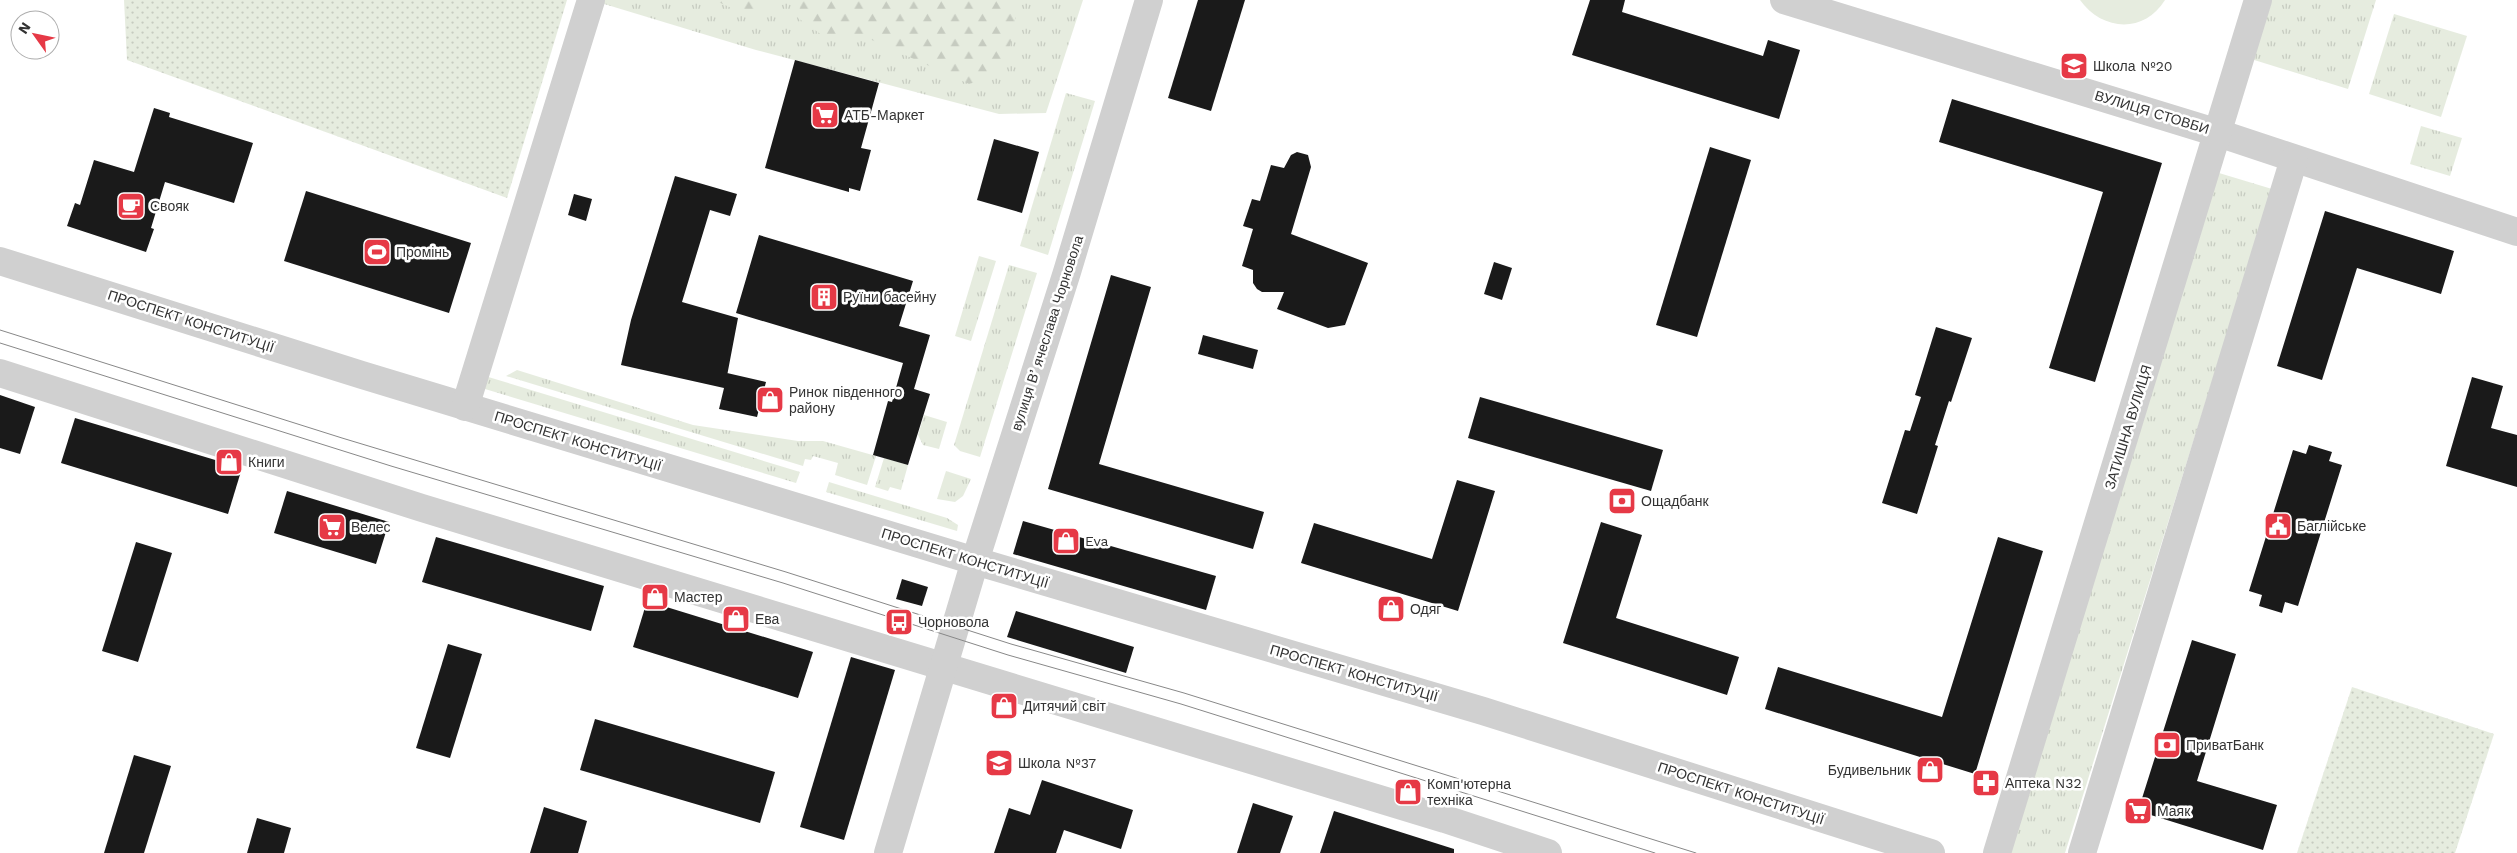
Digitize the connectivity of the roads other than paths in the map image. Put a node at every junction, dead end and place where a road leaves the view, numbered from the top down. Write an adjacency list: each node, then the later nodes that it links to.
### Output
1 (591, 0): 10 (street)
2 (1149, 0): 11 (street, вулиця Вʼячеслава Чорновола)
3 (1784, 0): 5 (street, ВУЛИЦЯ СТОВБИ)
4 (2258, 0): 5 (street, ЗАТИШНА ВУЛИЦЯ)
5 (2218, 133): 6 (street, ВУЛИЦЯ СТОВБИ); 16 (street, ЗАТИШНА ВУЛИЦЯ)
6 (2294, 159): 7 (street, ВУЛИЦЯ СТОВБИ); 17 (street)
7 (2517, 232)
8 (0, 261): 10 (street, ПРОСПЕКТ КОНСТИТУЦІЇ)
9 (0, 373): 12 (street)
10 (465, 407): 11 (street, ПРОСПЕКТ КОНСТИТУЦІЇ)
11 (975, 561): 12 (street, вулиця Вʼячеслава Чорновола); 15 (street, ПРОСПЕКТ КОНСТИТУЦІЇ)
12 (945, 666): 13 (street); 14 (street)
13 (888, 853)
14 (1548, 853)
15 (1931, 853)
16 (1997, 853)
17 (2082, 853)

